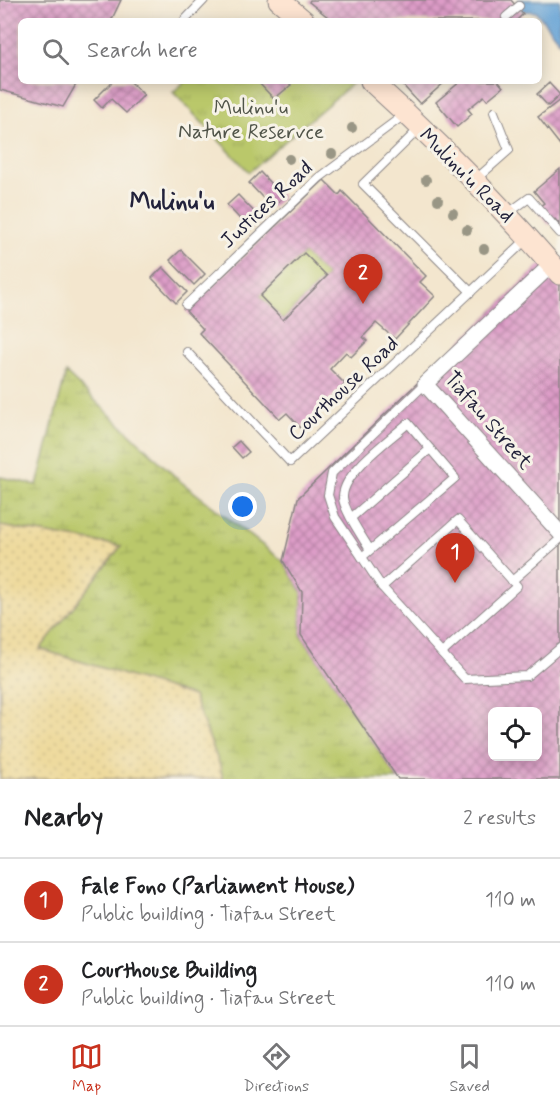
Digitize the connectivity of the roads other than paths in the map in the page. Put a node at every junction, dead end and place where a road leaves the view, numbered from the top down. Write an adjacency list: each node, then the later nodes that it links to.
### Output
1 (204, 0): 5 (lane)
2 (279, 0): 6 (main road)
3 (519, 6): 4 (lane)
4 (506, 17)
5 (187, 18)
6 (299, 18)
7 (374, 84): 9 (main road, Mulinu'u Road)
8 (494, 112): 10 (lane)
9 (413, 121): 10 (main road, Mulinu'u Road); 15 (lane); 16 (lane, Justices Road)
10 (474, 181): 11 (main road, Mulinu'u Road)
11 (507, 214): 12 (lane); 13 (main road, Mulinu'u Road)
12 (560, 233)
13 (529, 237): 14 (main road, Mulinu'u Road); 15 (lane, Courthouse Road)
14 (554, 264): 18 (street, Tiafau Street)
15 (471, 292): 17 (lane, Courthouse Road)
16 (186, 305)
17 (187, 352)
18 (425, 384): 19 (lane); 23 (street, Tiafau Street)
19 (390, 418): 20 (lane); 26 (lane)
20 (400, 430): 21 (lane); 22 (lane)
21 (430, 449): 22 (lane); 25 (lane)
22 (351, 518): 25 (lane)
23 (560, 533)
24 (560, 539): 27 (lane)
25 (370, 550): 26 (lane)
26 (362, 557): 28 (lane)
27 (512, 581): 28 (lane); 30 (lane)
28 (382, 587): 30 (lane)
29 (560, 648): 30 (lane)
30 (442, 653)

